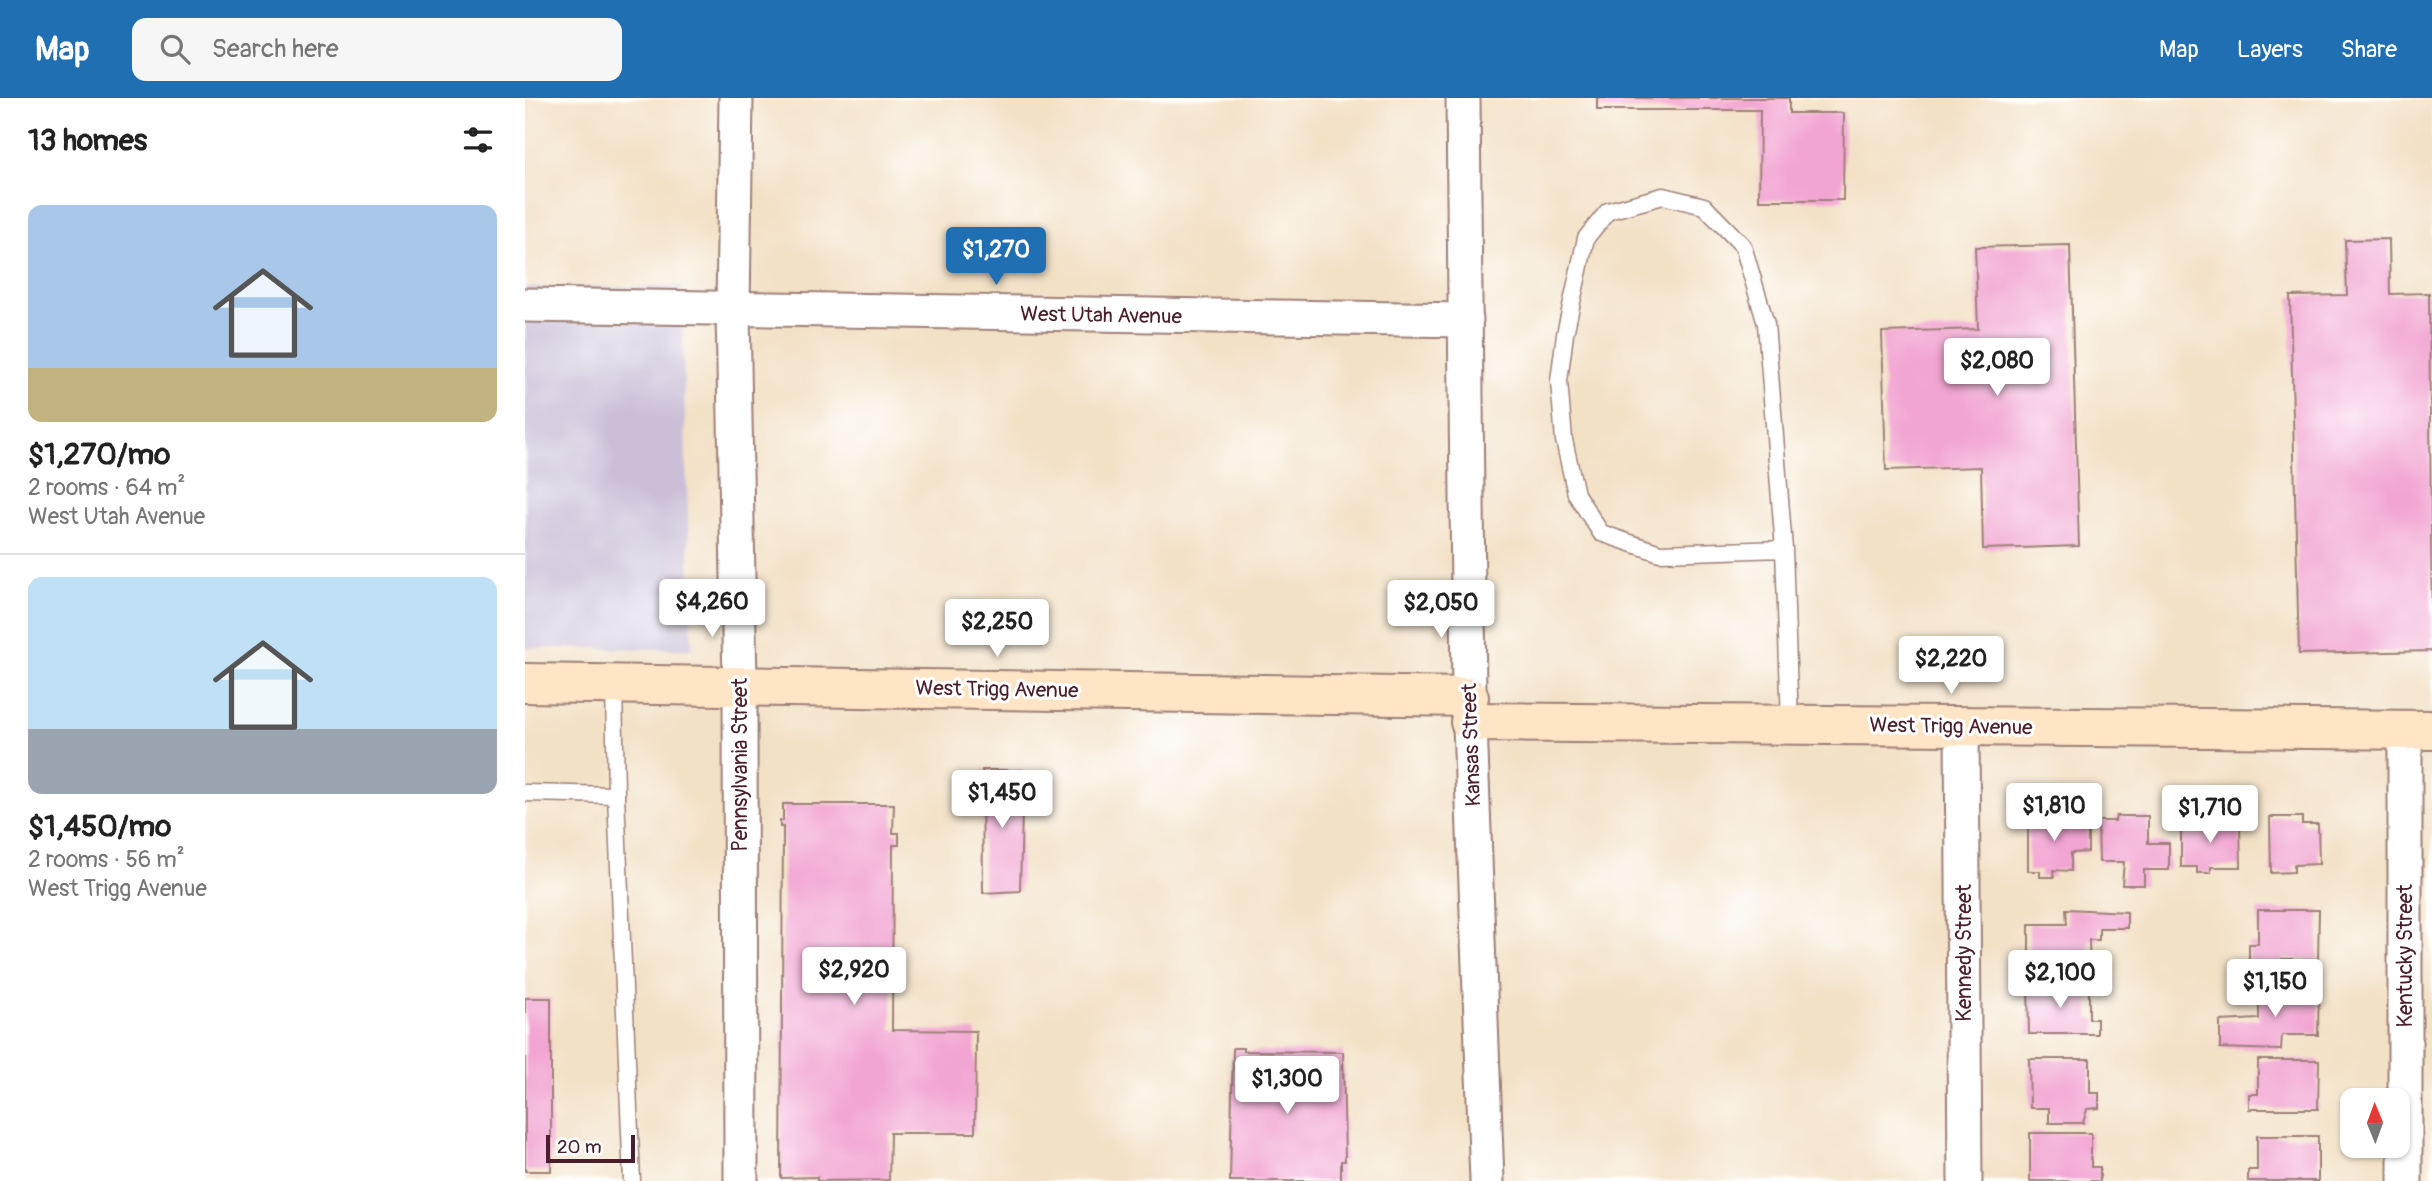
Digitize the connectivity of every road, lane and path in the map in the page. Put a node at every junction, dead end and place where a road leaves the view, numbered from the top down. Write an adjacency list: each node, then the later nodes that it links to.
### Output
1 (736, 98): 4 (street, Pennsylvania Street)
2 (1463, 98): 5 (street, Kansas Street)
3 (525, 305): 4 (street, West Utah Avenue)
4 (733, 311): 5 (street, West Utah Avenue); 9 (street, Pennsylvania Street)
5 (1467, 320): 10 (street, Kansas Street)
6 (1784, 549): 6 (lane); 11 (lane)
7 (525, 683): 8 (street, West Trigg Avenue)
8 (614, 684): 9 (street, West Trigg Avenue); 15 (lane)
9 (740, 685): 10 (street, West Trigg Avenue); 17 (street, Pennsylvania Street)
10 (1469, 710): 11 (street, West Trigg Avenue); 18 (street, Kansas Street)
11 (1790, 724): 12 (street, West Trigg Avenue)
12 (1962, 726): 13 (street, West Trigg Avenue); 19 (street, Kennedy Street)
13 (2418, 730): 20 (street, Kentucky Street)
14 (525, 793): 15 (lane)
15 (616, 795): 16 (lane)
16 (632, 1181)
17 (741, 1181)
18 (1487, 1181)
19 (1965, 1181)
20 (2405, 1181)

